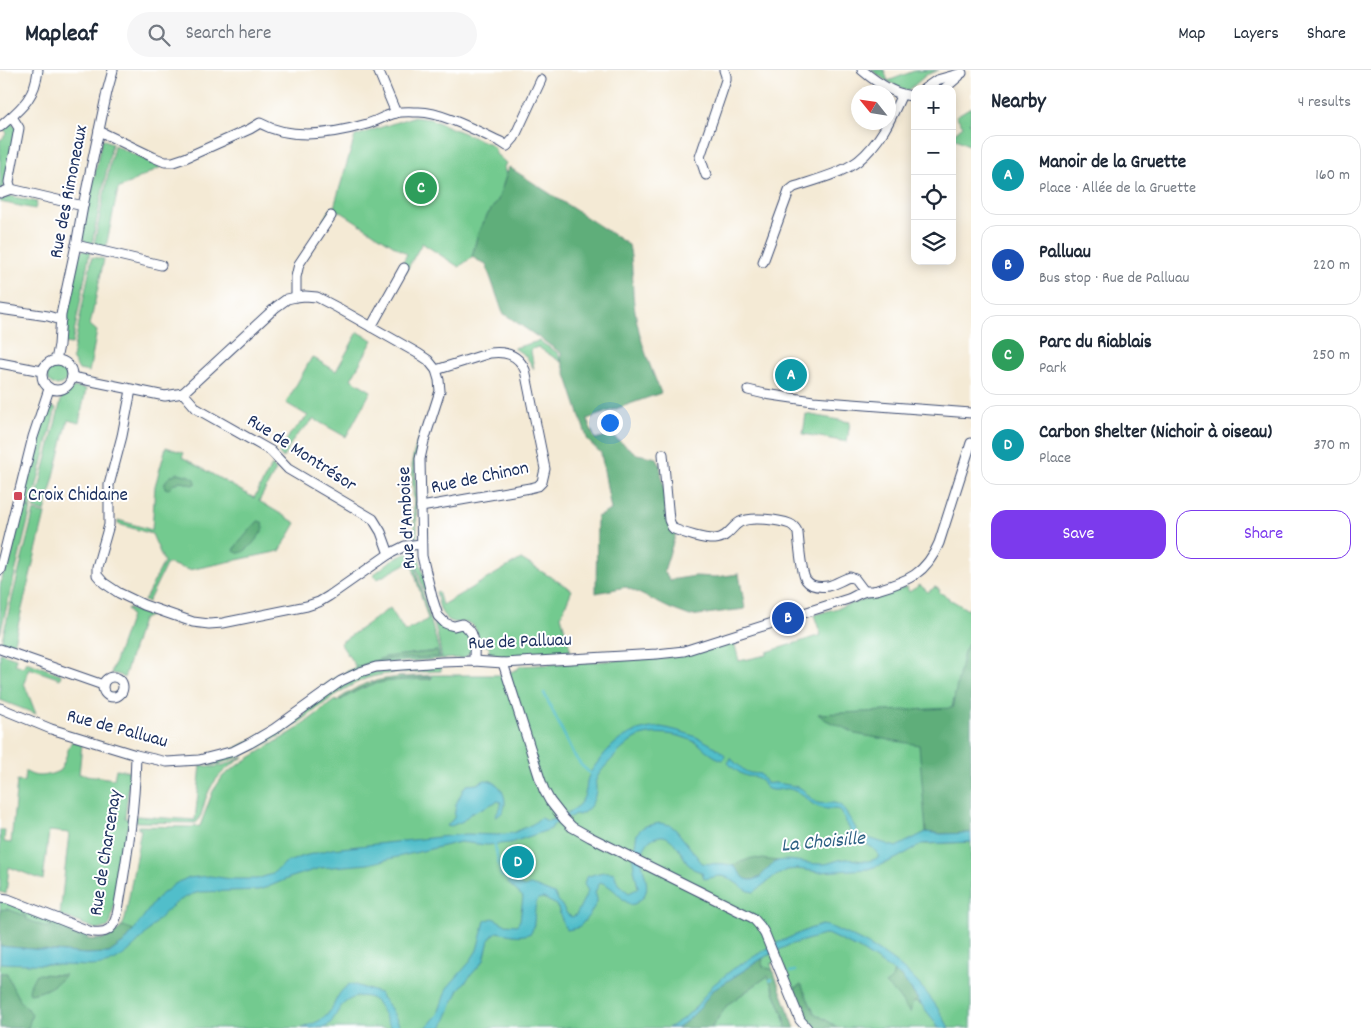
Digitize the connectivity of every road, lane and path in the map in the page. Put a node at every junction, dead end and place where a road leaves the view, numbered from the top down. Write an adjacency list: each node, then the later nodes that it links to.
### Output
1 (38, 70): 13 (street)
2 (112, 70): 15 (street, Rue des Rimoneaux)
3 (378, 70): 12 (street)
4 (724, 70): 16 (street)
5 (862, 70): 10 (street)
6 (963, 72): 8 (street); 9 (street)
7 (542, 80): 12 (street)
8 (929, 85)
9 (948, 85)
10 (902, 94): 11 (street); 22 (street)
11 (911, 95)
12 (396, 113): 15 (street)
13 (12, 117): 14 (street); 17 (street)
14 (0, 128)
15 (99, 132): 19 (street, Rue des Rimoneaux)
16 (706, 175)
17 (11, 188): 18 (street); 19 (street)
18 (0, 193)
19 (83, 206): 21 (street, Rue des Rimoneaux)
20 (331, 216): 25 (street)
21 (76, 245): 23 (street); 27 (street, Rue des Rimoneaux)
22 (763, 262)
23 (161, 265)
24 (404, 268): 28 (street)
25 (296, 297): 28 (street); 37 (street)
26 (0, 309): 27 (street)
27 (61, 320): 29 (street, Rue des Rimoneaux)
28 (371, 326): 31 (street)
29 (56, 360): 32 (street); 33 (street)
30 (0, 363): 32 (street)
31 (436, 370): 41 (street, Rue d'Amboise); 41 (street, Rue de Chinon)
32 (42, 371): 34 (street)
33 (72, 377): 34 (street); 35 (street)
34 (50, 389): 44 (street)
35 (131, 390): 37 (street); 43 (street)
36 (748, 390): 38 (street)
37 (183, 393): 43 (street, Rue de Montrésor)
38 (971, 413)
39 (971, 443): 45 (street, Rue de Palluau)
40 (663, 454): 45 (street)
41 (421, 507): 42 (street, Rue d'Amboise)
42 (421, 544): 43 (street); 47 (street, Rue d'Amboise)
43 (389, 554)
44 (0, 570)
45 (864, 591): 48 (street, Rue de Palluau)
46 (0, 649): 49 (street)
47 (474, 661): 48 (street, Rue de Palluau); 51 (street, Rue de Palluau)
48 (503, 662): 53 (street)
49 (103, 685)
50 (0, 708): 51 (street, Rue de Palluau)
51 (136, 755): 52 (street, Rue de Charcenay)
52 (0, 898)
53 (800, 1024): 54 (street)
54 (806, 1028)

